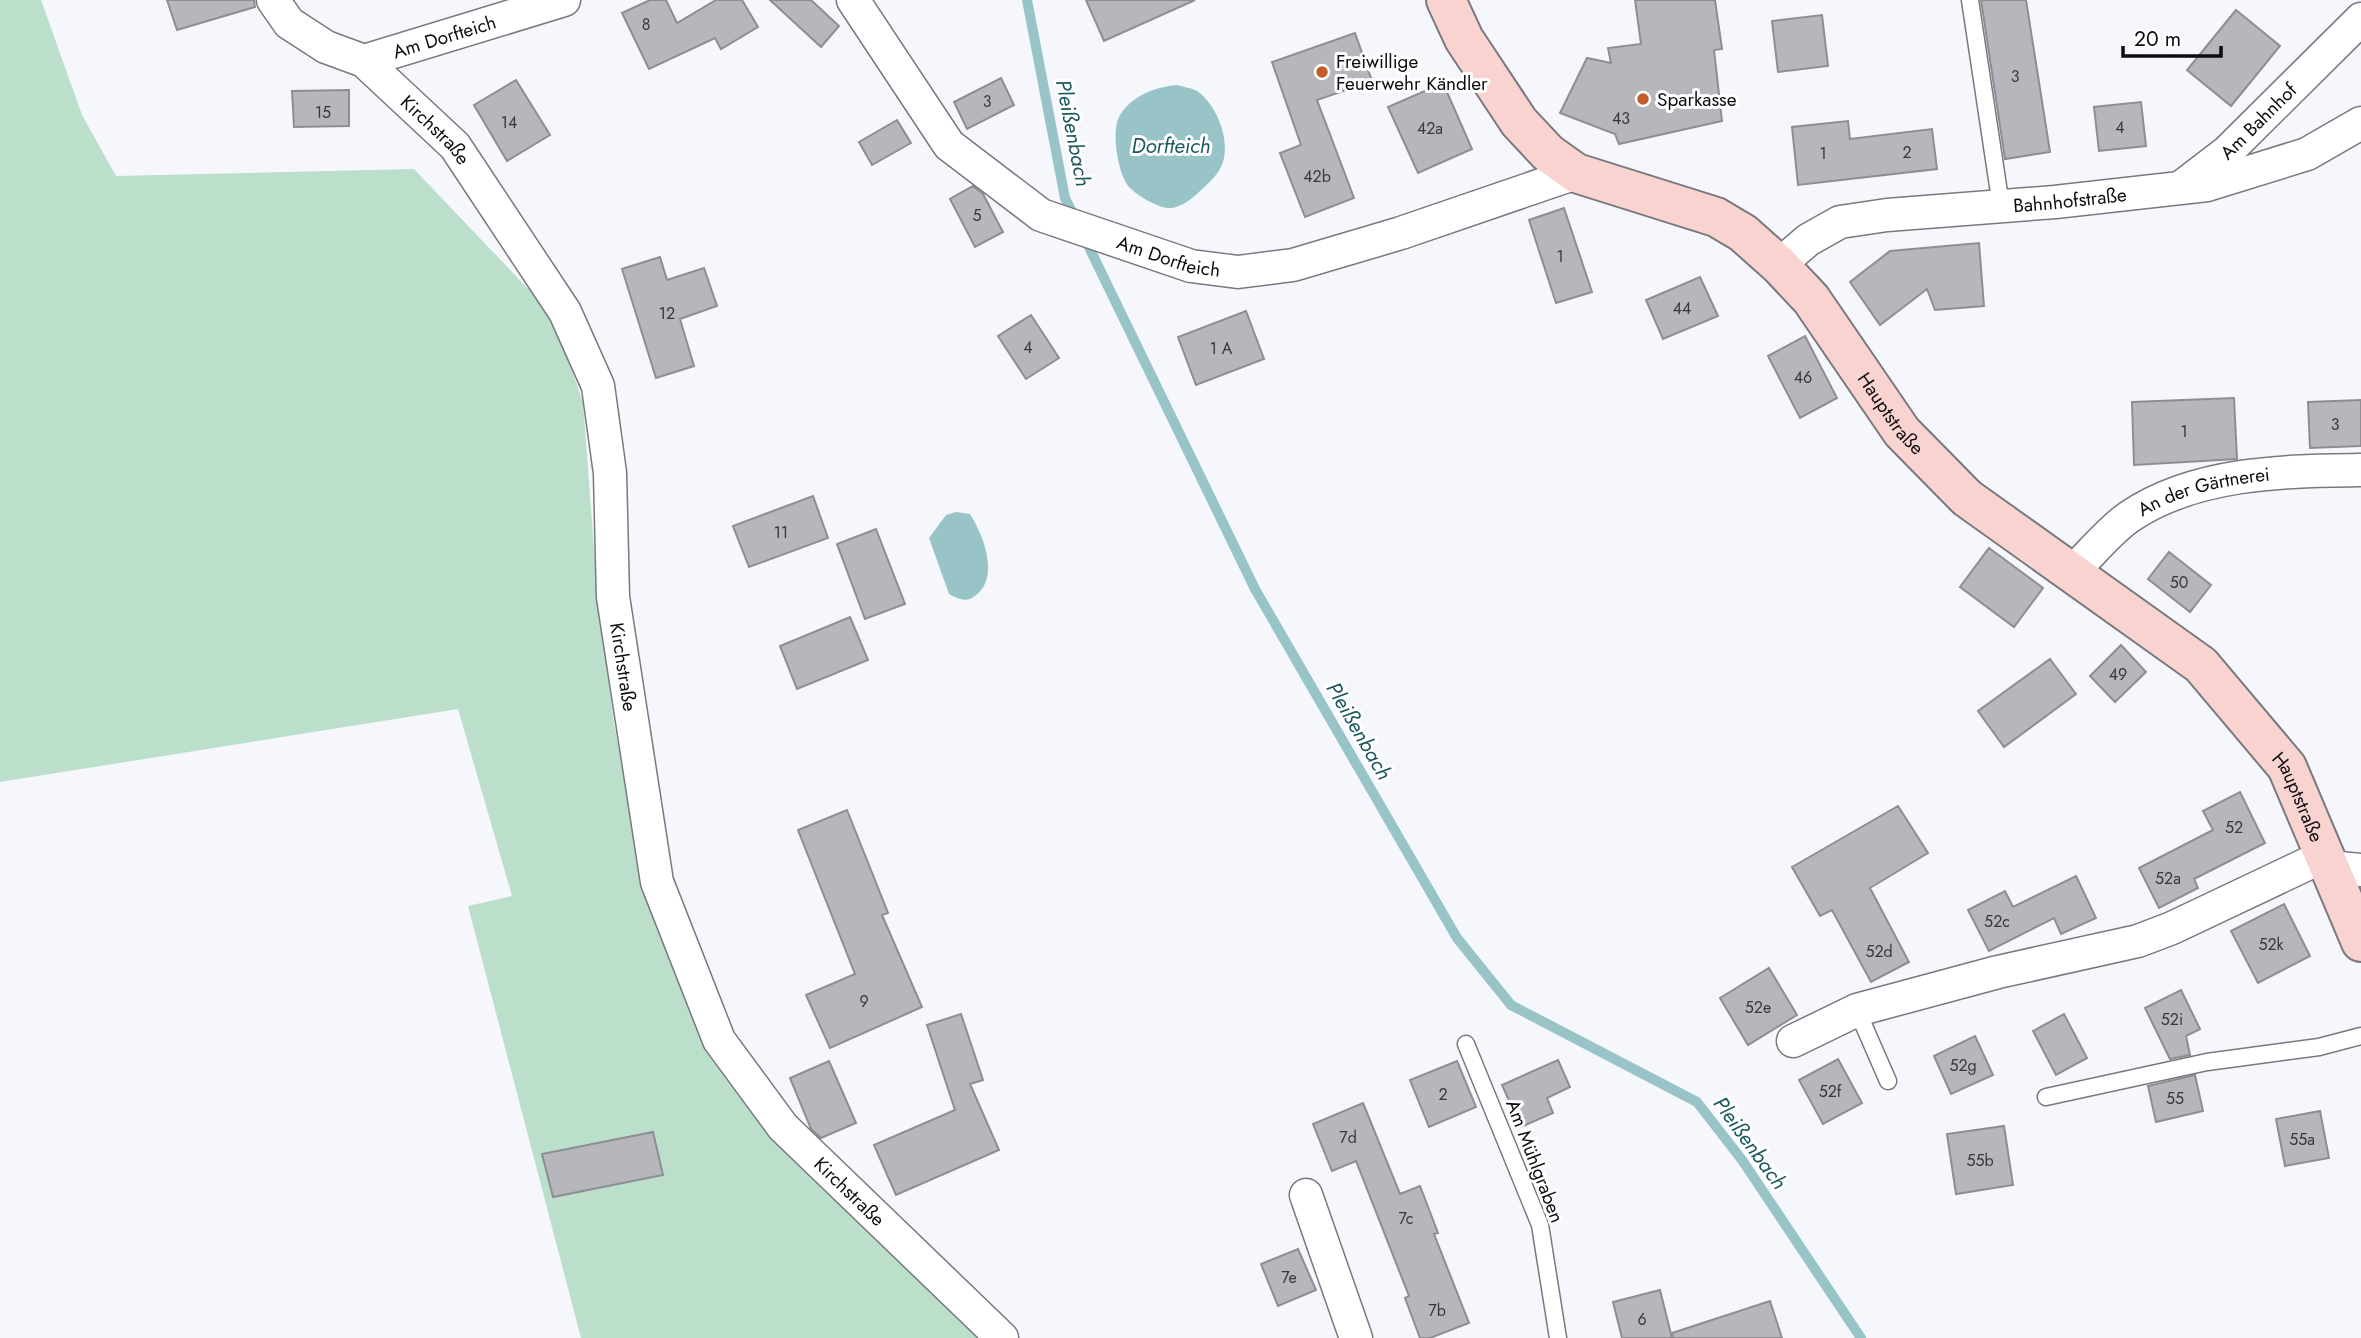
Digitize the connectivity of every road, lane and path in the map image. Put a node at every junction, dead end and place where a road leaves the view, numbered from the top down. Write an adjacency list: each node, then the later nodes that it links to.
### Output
1 (273, 0): 7 (street, Kirchstraße)
2 (564, 0): 7 (street, Am Dorfteich)
3 (853, 0): 9 (street, Am Dorfteich)
4 (1446, 0): 9 (street, Hauptstraße)
5 (1970, 0): 11 (lane)
6 (2361, 19): 10 (street, Am Bahnhof)
7 (364, 61): 24 (street, Kirchstraße)
8 (2361, 123): 10 (street, Bahnhofstraße)
9 (1576, 173): 12 (street, Hauptstraße)
10 (2180, 188): 11 (street, Bahnhofstraße)
11 (2001, 206): 12 (street, Bahnhofstraße)
12 (1779, 264): 14 (street, Hauptstraße)
13 (2361, 470): 14 (street, An der Gärtnerei)
14 (2071, 573): 15 (street, Hauptstraße)
15 (2338, 864): 16 (street, Hauptstraße); 17 (street, Hauptstraße)
16 (2361, 942)
17 (1857, 1010): 19 (street, Hauptstraße); 21 (lane)
18 (2361, 1036): 22 (lane)
19 (1793, 1041)
20 (1466, 1044): 26 (lane, Am Mühlgraben)
21 (1888, 1081)
22 (2046, 1097)
23 (1306, 1195): 25 (street)
24 (1002, 1338)
25 (1356, 1338)
26 (1558, 1338)

